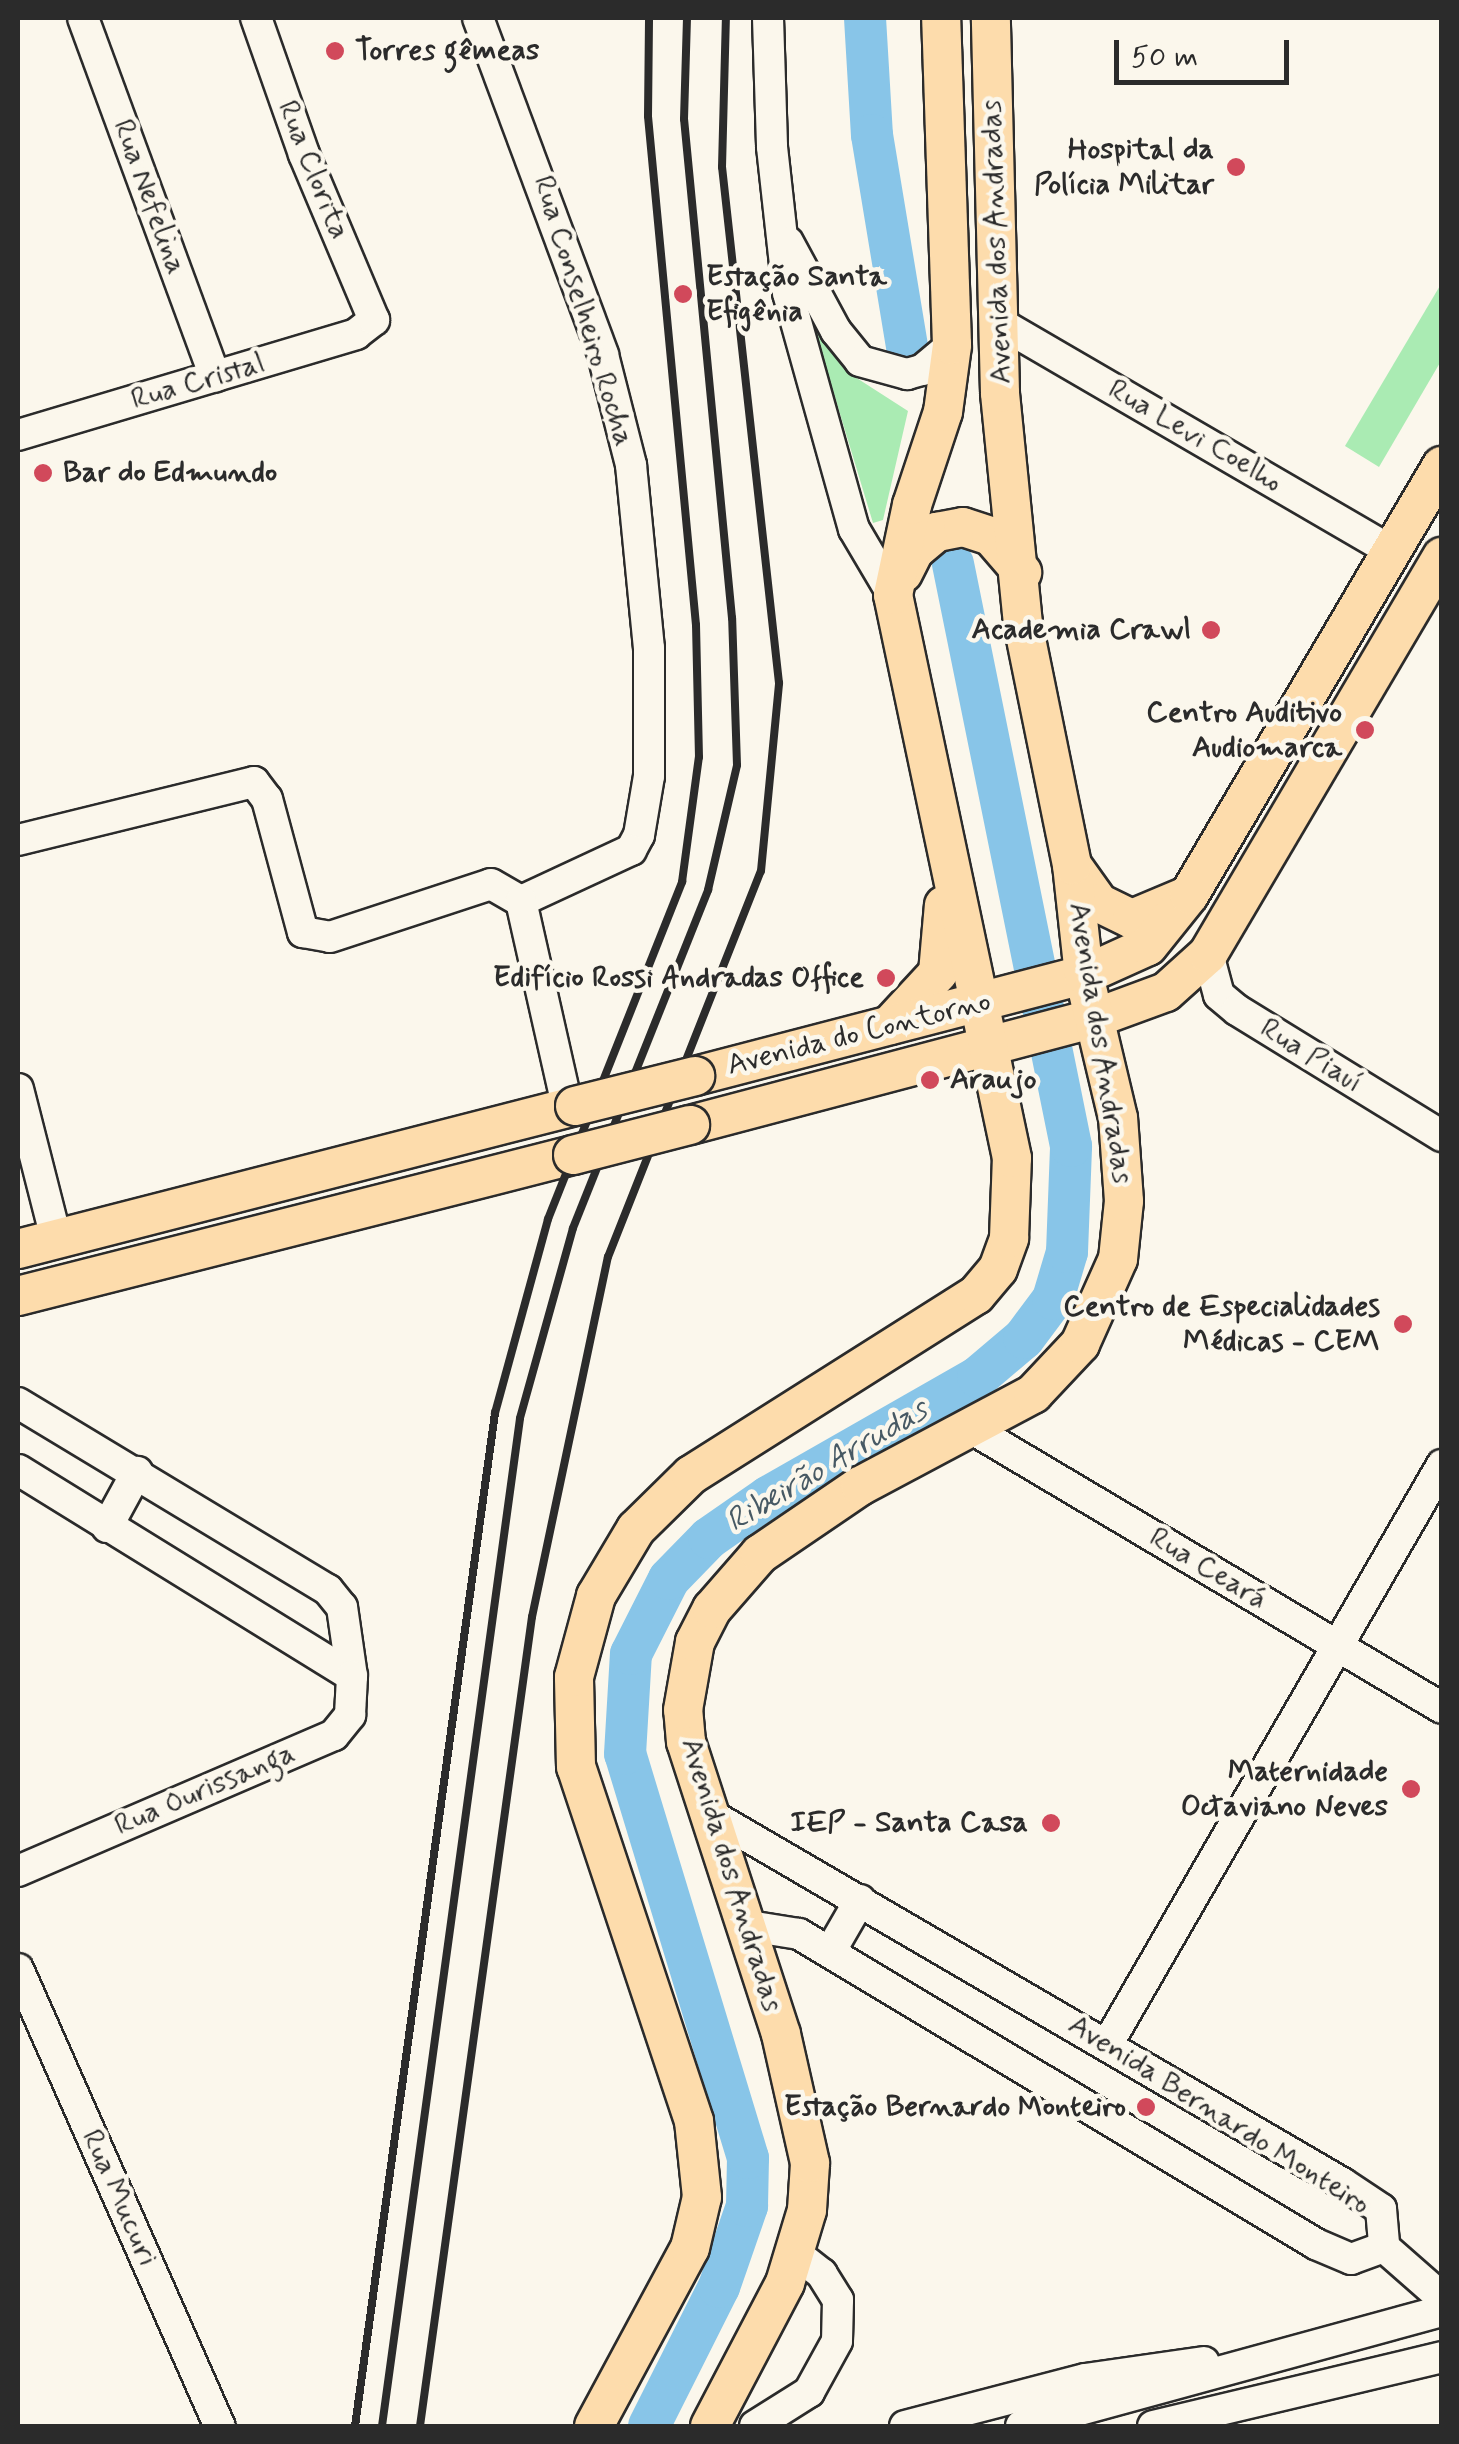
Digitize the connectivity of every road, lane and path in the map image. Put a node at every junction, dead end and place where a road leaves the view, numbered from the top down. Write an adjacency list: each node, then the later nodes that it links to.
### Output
1 (83, 18): 11 (street, Rua Nefelina)
2 (256, 18): 8 (street, Rua Clorita)
3 (478, 18): 24 (street, Rua Conselheiro Rocha)
4 (768, 18): 7 (street, Avenida dos Andradas)
5 (941, 18): 10 (main road, Avenida dos Andradas)
6 (991, 18): 9 (main road, Avenida dos Andradas)
7 (780, 226): 10 (street, Avenida dos Andradas); 18 (street, Avenida dos Andradas)
8 (374, 320): 11 (street, Rua Cristal)
9 (998, 322): 15 (street, Rua Levi Coelho); 17 (main road, Avenida dos Andradas)
10 (952, 344): 18 (main road, Avenida dos Andradas)
11 (216, 378): 12 (street, Rua Cristal)
12 (18, 434)
13 (1442, 466): 14 (main road, Avenida do Contorno)
14 (1413, 515): 15 (main road, Avenida do Contorno); 16 (main road)
15 (1391, 551): 19 (main road); 23 (main road, Avenida do Contorno)
16 (1441, 558): 19 (main road, Avenida do Contorno)
17 (1022, 572): 18 (main road); 22 (main road, Avenida dos Andradas)
18 (893, 594): 21 (main road, Avenida dos Andradas)
19 (1418, 598): 25 (main road, Avenida do Contorno)
20 (18, 840): 24 (street)
21 (948, 862): 27 (main road, Avenida dos Andradas); 29 (main road)
22 (1072, 864): 23 (main road); 26 (main road, Avenida dos Andradas)
23 (1189, 895): 26 (main road, Avenida do Contorno)
24 (521, 901): 32 (street)
25 (1208, 954): 28 (main road, Avenida do Contorno); 33 (street, Rua Piauí)
26 (1078, 976): 27 (main road, Avenida do Contorno); 28 (main road, Avenida dos Andradas)
27 (990, 1001): 29 (main road, Avenida do Contorno); 30 (main road, Avenida dos Andradas)
28 (1093, 1018): 30 (main road, Avenida do Contorno); 38 (main road, Avenida dos Andradas)
29 (888, 1027): 32 (main road, Avenida do Contorno, bridge)
30 (1000, 1041): 36 (main road, Avenida do Contorno, bridge); 62 (main road, Avenida dos Andradas)
31 (18, 1089): 34 (street)
32 (572, 1108): 34 (main road, Avenida do Contorno)
33 (1442, 1136)
34 (56, 1238): 35 (main road, Avenida do Contorno)
35 (18, 1248)
36 (18, 1296)
37 (18, 1403): 41 (street)
38 (974, 1430): 43 (street, Rua Ceará); 46 (main road, Avenida dos Andradas)
39 (1442, 1465): 43 (street)
40 (18, 1470): 42 (street)
41 (137, 1472): 42 (street); 44 (street)
42 (107, 1527): 44 (street)
43 (1338, 1647): 45 (street, Rua Ceará); 52 (street)
44 (352, 1676): 47 (street, Rua Ourissanga)
45 (1442, 1708)
46 (706, 1812): 48 (street, Avenida Bernardo Monteiro); 49 (main road, Avenida dos Andradas)
47 (18, 1871)
48 (860, 1900): 50 (street); 52 (street, Avenida Bernardo Monteiro)
49 (743, 1925): 50 (street, Avenida Bernardo Monteiro); 54 (main road, Avenida dos Andradas)
50 (830, 1952): 53 (street, Avenida Bernardo Monteiro)
51 (18, 1969): 61 (street, Rua Mucuri)
52 (1107, 2044): 53 (street, Avenida Bernardo Monteiro)
53 (1384, 2247): 55 (street)
54 (794, 2252): 57 (main road, Avenida dos Andradas); 64 (street)
55 (1442, 2298)
56 (1442, 2312): 58 (street)
57 (755, 2344): 63 (main road, Avenida dos Andradas); 64 (main road)
58 (1282, 2355): 65 (street); 66 (street)
59 (1442, 2357): 60 (street)
60 (1317, 2392): 67 (street); 68 (street)
61 (220, 2426)
62 (594, 2426)
63 (710, 2426)
64 (752, 2426)
65 (905, 2426)
66 (1021, 2426)
67 (1153, 2426)
68 (1230, 2426)

